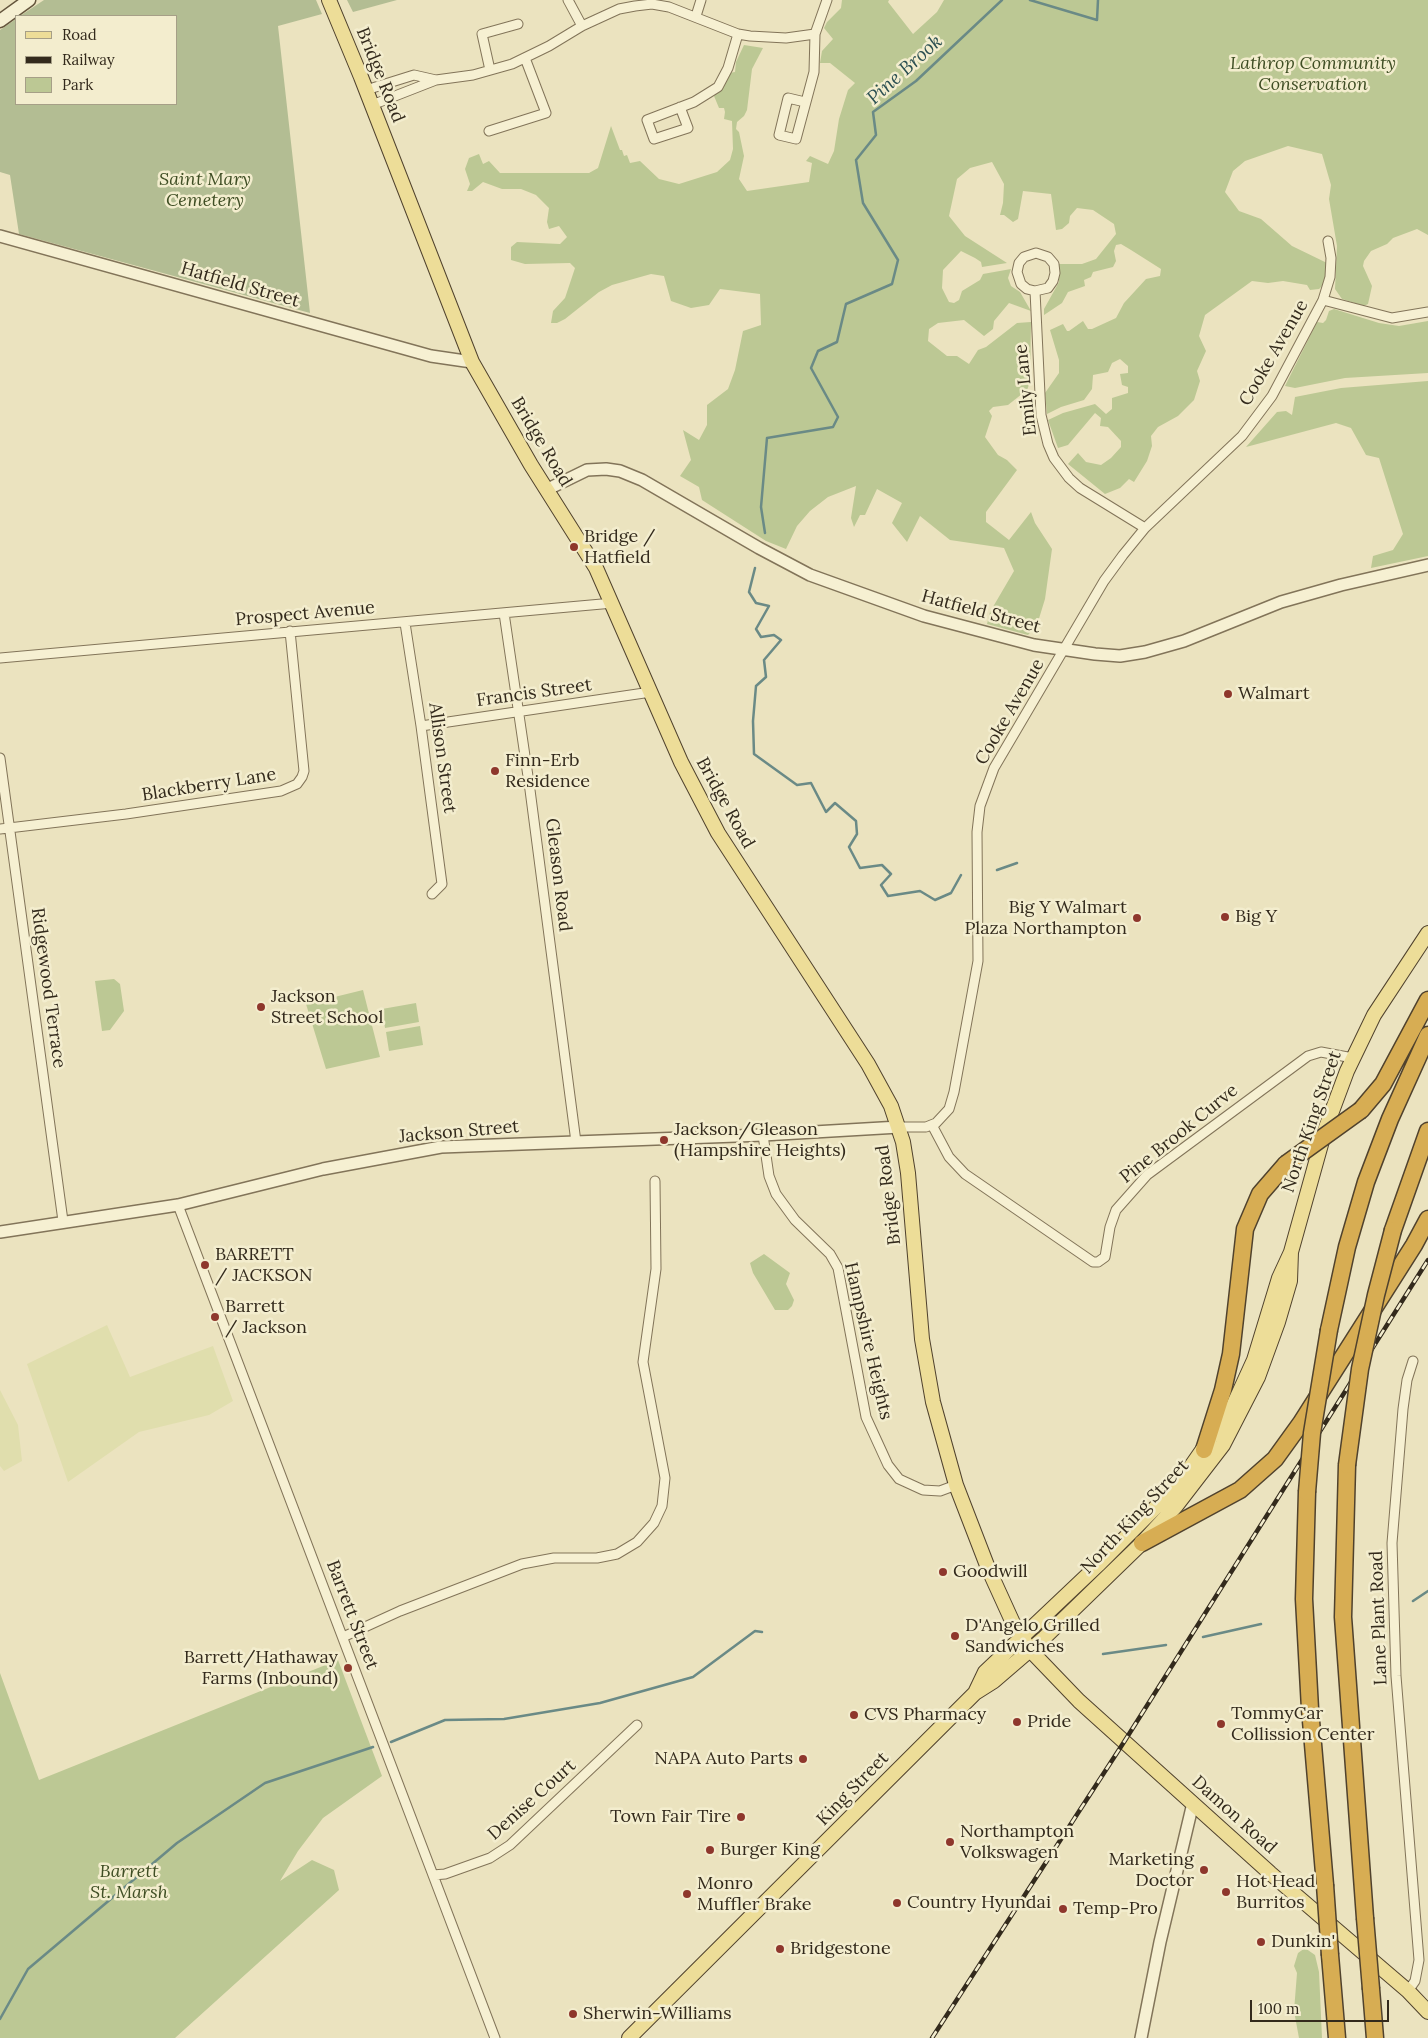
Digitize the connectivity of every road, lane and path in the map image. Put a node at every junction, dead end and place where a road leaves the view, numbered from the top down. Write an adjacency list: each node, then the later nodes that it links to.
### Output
1 (29, 0): 7 (main road)
2 (328, 0): 15 (main road, Bridge Road)
3 (568, 0): 9 (street)
4 (701, 0): 6 (street)
5 (827, 0): 11 (street)
6 (696, 16): 9 (street); 10 (street)
7 (0, 21)
8 (518, 24): 13 (street)
9 (582, 26): 12 (street)
10 (738, 34): 11 (street); 18 (street)
11 (816, 34): 16 (street)
12 (525, 58): 13 (street); 19 (street)
13 (490, 70): 14 (street)
14 (436, 80): 15 (street); 17 (street)
15 (366, 90): 17 (main road, Bridge Road)
16 (805, 102): 16 (street)
17 (372, 104): 25 (main road, Bridge Road)
18 (680, 107): 18 (street)
19 (489, 131)
20 (0, 236): 25 (street, Hatfield Street)
21 (1328, 241): 23 (street, Cooke Avenue)
22 (1036, 291): 22 (street); 27 (street, Emily Lane)
23 (1323, 300): 24 (street); 27 (street, Cooke Avenue)
24 (1428, 312)
25 (472, 362): 26 (main road, Bridge Road)
26 (548, 489): 29 (main road, Bridge Road); 33 (street, Hatfield Street)
27 (1145, 528): 33 (street, Cooke Avenue)
28 (1428, 565): 33 (street, Hatfield Street)
29 (613, 603): 30 (street, Prospect Avenue); 35 (main road, Bridge Road)
30 (504, 613): 31 (street, Prospect Avenue); 36 (street, Gleason Road)
31 (404, 623): 32 (street, Prospect Avenue); 37 (street, Allison Street)
32 (290, 632): 34 (street, Prospect Avenue); 39 (street, Blackberry Lane)
33 (1065, 651): 45 (street, Cooke Avenue)
34 (0, 658)
35 (651, 692): 36 (street, Francis Street); 46 (main road, Bridge Road)
36 (518, 711): 37 (street, Francis Street); 49 (street, Gleason Road)
37 (421, 726): 40 (street, Allison Street)
38 (0, 758): 39 (street, Ridgewood Terrace)
39 (5, 829): 53 (street, Ridgewood Terrace)
40 (432, 894)
41 (1428, 933): 44 (main road, North King Street)
42 (1428, 1000): 57 (highway, bridge)
43 (1428, 1035): 72 (highway, bridge)
44 (1353, 1058): 45 (street, Pine Brook Curve); 55 (main road, North King Street)
45 (932, 1125): 46 (street)
46 (899, 1127): 48 (street, Jackson Street); 58 (main road, Bridge Road)
47 (1428, 1130): 73 (highway, bridge)
48 (763, 1135): 49 (street, Jackson Street); 58 (street, Hampshire Heights)
49 (576, 1142): 51 (street, Jackson Street)
50 (655, 1181): 60 (street)
51 (178, 1205): 53 (street, Jackson Street); 60 (street, Barrett Street)
52 (1428, 1219): 59 (highway)
53 (63, 1221): 54 (street, Jackson Street)
54 (0, 1232)
55 (1291, 1252): 57 (main road, North King Street); 59 (main road, North King Street)
56 (1414, 1361): 67 (street, Lane Plant Road)
57 (1204, 1450): 61 (main road, North King Street)
58 (956, 1485): 61 (main road, Bridge Road)
59 (1142, 1543): 62 (main road, North King Street)
60 (343, 1637): 66 (street, Barrett Street)
61 (1021, 1638): 62 (main road, Damon Road); 63 (main road, King Street)
62 (1030, 1650): 63 (main road, King Street); 65 (main road, Damon Road)
63 (975, 1692): 70 (main road, King Street)
64 (637, 1724): 66 (street, Denise Court)
65 (1193, 1803): 67 (main road, Damon Road); 71 (street)
66 (433, 1874): 69 (street, Barrett Street)
67 (1408, 1992): 68 (main road, Damon Road)
68 (1428, 2012)
69 (494, 2038)
70 (629, 2038)
71 (1140, 2038)
72 (1337, 2038)
73 (1375, 2038)

